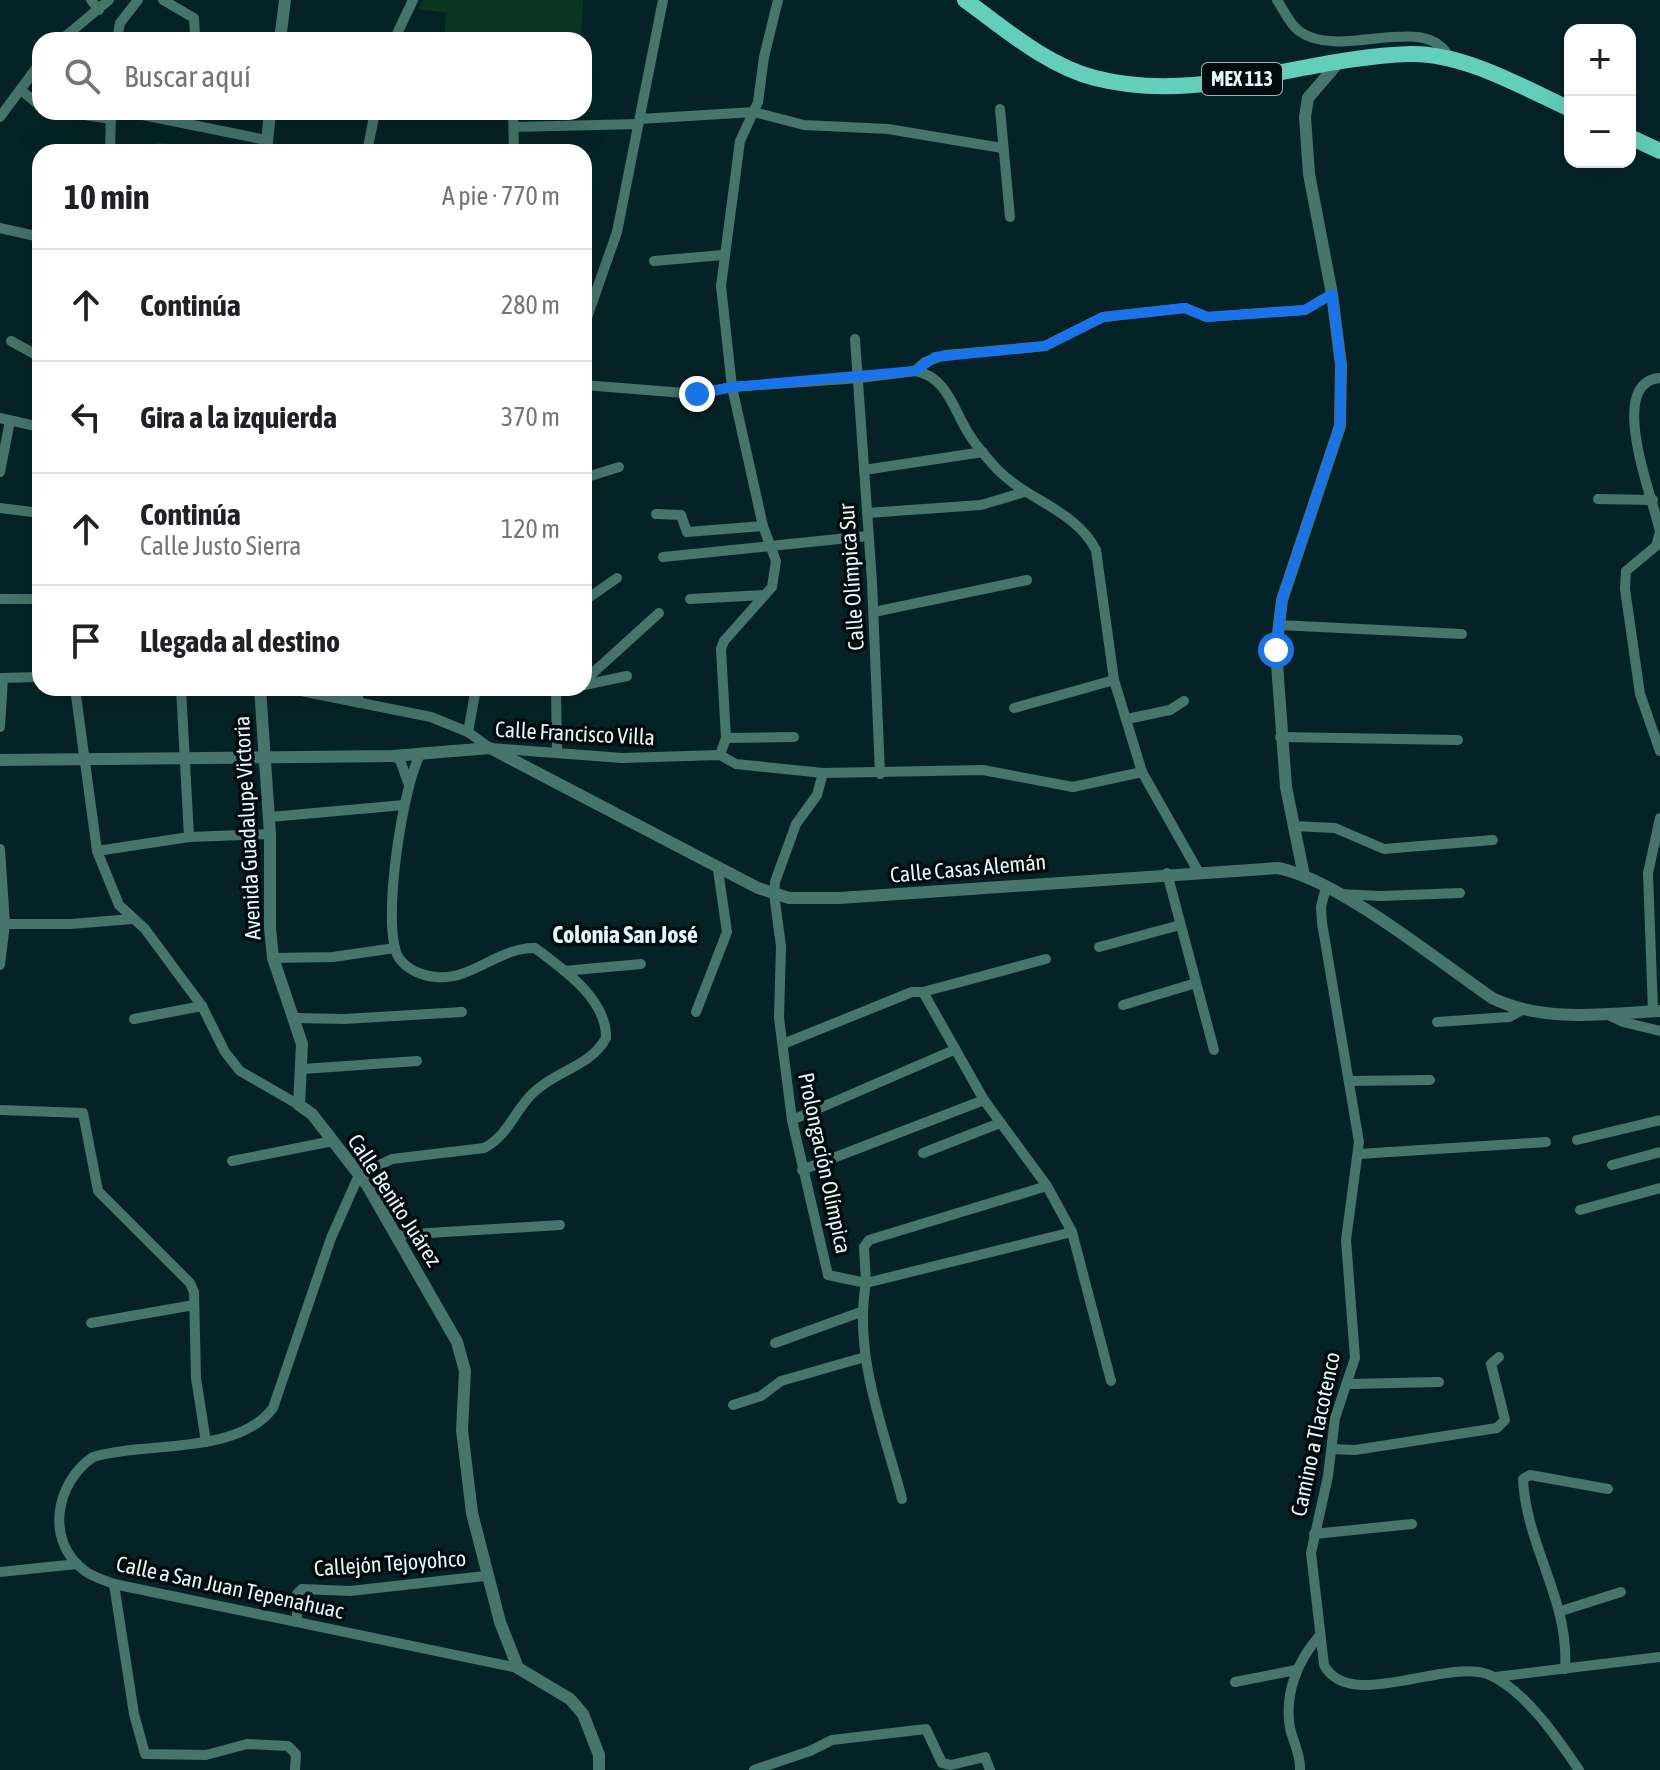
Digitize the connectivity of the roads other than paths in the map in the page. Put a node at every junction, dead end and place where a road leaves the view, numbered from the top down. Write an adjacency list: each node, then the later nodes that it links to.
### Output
1 (91, 0): 11 (street)
2 (109, 0): 11 (street)
3 (138, 0): 13 (street)
4 (163, 0): 14 (street)
5 (285, 0): 15 (street)
6 (413, 0): 16 (street)
7 (663, 0): 31 (street)
8 (778, 0): 24 (street)
9 (965, 0): 18 (main road, MEX 113)
10 (1277, 0): 17 (street)
11 (99, 10): 12 (street)
12 (71, 32)
13 (118, 32)
14 (195, 32)
15 (281, 32)
16 (398, 32)
17 (1450, 59): 18 (main road, MEX 113); 22 (main road, MEX 113)
18 (1338, 63): 46 (street)
19 (32, 75): 20 (street)
20 (22, 91): 21 (street); 25 (street)
21 (32, 99)
22 (1564, 106)
23 (1000, 109): 39 (street)
24 (754, 112): 31 (street); 39 (street); 44 (street)
25 (0, 117)
26 (111, 120): 34 (street)
27 (163, 120): 35 (street)
28 (269, 120): 36 (street)
29 (373, 120): 37 (street)
30 (514, 120): 32 (street)
31 (639, 122): 32 (street); 47 (street)
32 (514, 127): 38 (street)
33 (1636, 140): 40 (main road)
34 (110, 144)
35 (258, 144)
36 (266, 144)
37 (369, 144)
38 (514, 144)
39 (1002, 148): 41 (street)
40 (1660, 151)
41 (1010, 217)
42 (0, 228): 43 (street)
43 (32, 235)
44 (723, 255): 45 (street); 55 (street)
45 (654, 261)
46 (1332, 294): 51 (street); 83 (street)
47 (592, 304)
48 (855, 339): 52 (street, Calle Olímpica Sur)
49 (11, 341): 50 (street)
50 (32, 353)
51 (915, 371): 52 (street); 58 (street)
52 (860, 378): 55 (street); 60 (street, Calle Olímpica Sur)
53 (1660, 378): 65 (street)
54 (592, 386): 55 (street)
55 (732, 387): 70 (street)
56 (5, 419): 57 (street); 61 (street)
57 (32, 425)
58 (983, 452): 60 (street); 63 (street)
59 (619, 467): 62 (street)
60 (864, 470): 68 (street, Calle Olímpica Sur)
61 (0, 472)
62 (592, 475)
63 (1025, 492): 68 (street); 89 (street)
64 (1598, 499): 65 (street)
65 (1653, 500): 103 (street)
66 (0, 508): 67 (street)
67 (32, 512)
68 (867, 513): 71 (street, Calle Olímpica Sur)
69 (656, 514): 70 (street)
70 (763, 526): 72 (street)
71 (868, 536): 72 (street); 81 (street, Calle Olímpica Sur)
72 (772, 547): 73 (street); 77 (street)
73 (663, 557)
74 (617, 578): 76 (street)
75 (1027, 580): 81 (street)
76 (592, 595)
77 (765, 595): 80 (street); 107 (street)
78 (0, 599): 79 (street)
79 (32, 599)
80 (690, 599)
81 (874, 612): 121 (street, Calle Olímpica Sur)
82 (659, 613): 85 (street)
83 (1279, 625): 84 (street); 106 (street)
84 (1462, 634)
85 (592, 676)
86 (627, 676): 90 (street)
87 (32, 677): 88 (street)
88 (2, 678): 102 (street)
89 (1114, 680): 100 (street); 101 (street)
90 (592, 682)
91 (76, 696): 114 (street, Calle Benito Juárez)
92 (181, 696): 117 (street)
93 (260, 696): 115 (street, Avenida Guadalupe Victoria)
94 (325, 696): 99 (street, Calle Casas Alemán)
95 (358, 696): 99 (street)
96 (475, 696): 104 (street)
97 (556, 696): 111 (street)
98 (1184, 701): 101 (street)
99 (359, 703): 104 (street, Calle Casas Alemán)
100 (1014, 708)
101 (1127, 719): 119 (street)
102 (0, 727)
103 (1657, 731): 110 (street)
104 (468, 732): 109 (street, Calle Casas Alemán)
105 (794, 737): 107 (street)
106 (1280, 737): 108 (street); 126 (street)
107 (726, 738): 113 (street)
108 (1458, 740)
109 (490, 748): 111 (street, Calle Francisco Villa); 112 (street, Calle Francisco Villa); 132 (street, Calle Casas Alemán)
110 (1660, 751)
111 (557, 753): 113 (street, Calle Francisco Villa)
112 (420, 755): 116 (street, Calle Francisco Villa); 122 (street)
113 (720, 755): 120 (street, Calle Francisco Villa)
114 (86, 756): 117 (street, Calle Francisco Villa); 118 (street, Calle Francisco Villa); 131 (street, Calle Benito Juárez)
115 (264, 756): 116 (street, Calle Francisco Villa); 117 (street, Calle Francisco Villa); 124 (street, Avenida Guadalupe Victoria)
116 (393, 756): 122 (street)
117 (184, 757): 128 (street)
118 (0, 760)
119 (1142, 772): 121 (street, Calle Francisco Villa); 133 (street)
120 (823, 773): 121 (street, Calle Francisco Villa); 139 (street)
121 (880, 774)
122 (409, 786): 123 (street)
123 (404, 805): 124 (street); 144 (street)
124 (270, 817): 127 (street, Avenida Guadalupe Victoria)
125 (1660, 818): 135 (street)
126 (1293, 826): 129 (street); 136 (street)
127 (270, 834): 128 (street); 145 (street, Avenida Guadalupe Victoria)
128 (189, 837): 131 (street)
129 (1493, 840)
130 (0, 849): 141 (street)
131 (97, 851): 140 (street, Calle Benito Juárez)
132 (718, 870): 139 (street, Calle Casas Alemán); 158 (street)
133 (1198, 871): 134 (street, Calle Casas Alemán); 136 (street, Calle Casas Alemán)
134 (1167, 873): 139 (street, Calle Casas Alemán); 142 (street)
135 (1654, 873): 146 (street)
136 (1304, 876): 137 (street, Calle Casas Alemán)
137 (1332, 890): 138 (street); 155 (street, Calle Casas Alemán); 170 (street, Camino a Tlacotenco)
138 (1460, 893)
139 (774, 894): 164 (street, Prolongación Olímpica)
140 (132, 919): 141 (street); 154 (street, Calle Benito Juárez)
141 (2, 924): 149 (street)
142 (1180, 925): 143 (street); 151 (street)
143 (1099, 947)
144 (395, 948): 145 (street); 150 (street)
145 (273, 958): 160 (street, Avenida Guadalupe Victoria)
146 (1656, 958): 156 (street)
147 (1046, 959): 152 (street)
148 (641, 964): 150 (street)
149 (0, 965)
150 (564, 971): 186 (street)
151 (1196, 983): 153 (street); 166 (street)
152 (923, 992): 164 (street); 165 (street)
153 (1123, 1005)
154 (202, 1006): 161 (street); 172 (street, Calle Benito Juárez)
155 (1522, 1010): 159 (street, Calle Casas Alemán); 162 (street)
156 (1657, 1011): 159 (street, Calle Casas Alemán)
157 (462, 1012): 160 (street)
158 (696, 1012)
159 (1606, 1014): 163 (street)
160 (295, 1018): 168 (street, Avenida Guadalupe Victoria)
161 (134, 1019)
162 (1437, 1022)
163 (1660, 1031)
164 (783, 1044): 174 (street, Prolongación Olímpica)
165 (954, 1050): 171 (street); 174 (street)
166 (1214, 1050)
167 (417, 1061): 168 (street)
168 (303, 1069): 172 (street, Avenida Guadalupe Victoria)
169 (1430, 1080): 170 (street)
170 (1349, 1081): 182 (street, Camino a Tlacotenco)
171 (984, 1100): 176 (street); 185 (street)
172 (299, 1105): 178 (street, Calle Benito Juárez)
173 (0, 1110): 194 (street)
174 (792, 1120): 185 (street, Prolongación Olímpica)
175 (1660, 1120): 177 (street)
176 (1000, 1123): 181 (street); 187 (street)
177 (1577, 1140)
178 (333, 1141): 183 (street); 186 (street, Calle Benito Juárez)
179 (1546, 1142): 182 (street)
180 (1660, 1152): 184 (street)
181 (923, 1153)
182 (1359, 1154): 202 (street, Camino a Tlacotenco)
183 (232, 1161)
184 (1612, 1165)
185 (802, 1170): 193 (street, Prolongación Olímpica)
186 (359, 1175): 192 (street, Calle Benito Juárez); 204 (street)
187 (1047, 1186): 191 (street); 193 (street)
188 (1660, 1188): 189 (street)
189 (1580, 1210)
190 (560, 1225): 192 (street)
191 (1072, 1232): 193 (street); 200 (street)
192 (397, 1235): 212 (street, Calle Benito Juárez)
193 (866, 1283): 195 (street)
194 (194, 1305): 196 (street); 204 (street)
195 (861, 1312): 197 (street); 198 (street)
196 (91, 1323)
197 (775, 1343)
198 (865, 1357): 203 (street); 207 (street)
199 (1499, 1357): 205 (street)
200 (1111, 1381)
201 (1439, 1382): 202 (street)
202 (1349, 1384): 205 (street, Camino a Tlacotenco)
203 (733, 1405)
204 (206, 1442): 210 (street)
205 (1332, 1449): 209 (street, Camino a Tlacotenco)
206 (1608, 1489): 215 (street)
207 (902, 1499)
208 (1412, 1524): 209 (street)
209 (1314, 1534): 217 (street, Camino a Tlacotenco)
210 (77, 1564): 211 (street); 213 (street, Calle a San Juan Tepenahuac)
211 (0, 1572)
212 (485, 1576): 216 (street, Callejón Tejoyohco); 219 (street, Calle Benito Juárez)
213 (114, 1584): 216 (street, Calle a San Juan Tepenahuac); 224 (street)
214 (1621, 1592): 215 (street)
215 (1561, 1611): 220 (street)
216 (297, 1622): 219 (street, Calle a San Juan Tepenahuac)
217 (1320, 1635): 221 (street); 222 (street, Camino a Tlacotenco)
218 (1660, 1657): 220 (street, Camino a Tlacotenco)
219 (518, 1668): 225 (street, Calle a San Juan Tepenahuac)
220 (1565, 1669): 222 (street, Camino a Tlacotenco)
221 (1296, 1670): 223 (street); 228 (street)
222 (1495, 1677): 229 (street)
223 (1235, 1682)
224 (295, 1770)
225 (599, 1770)
226 (754, 1770): 227 (street)
227 (990, 1770)
228 (1300, 1770)
229 (1579, 1770)

